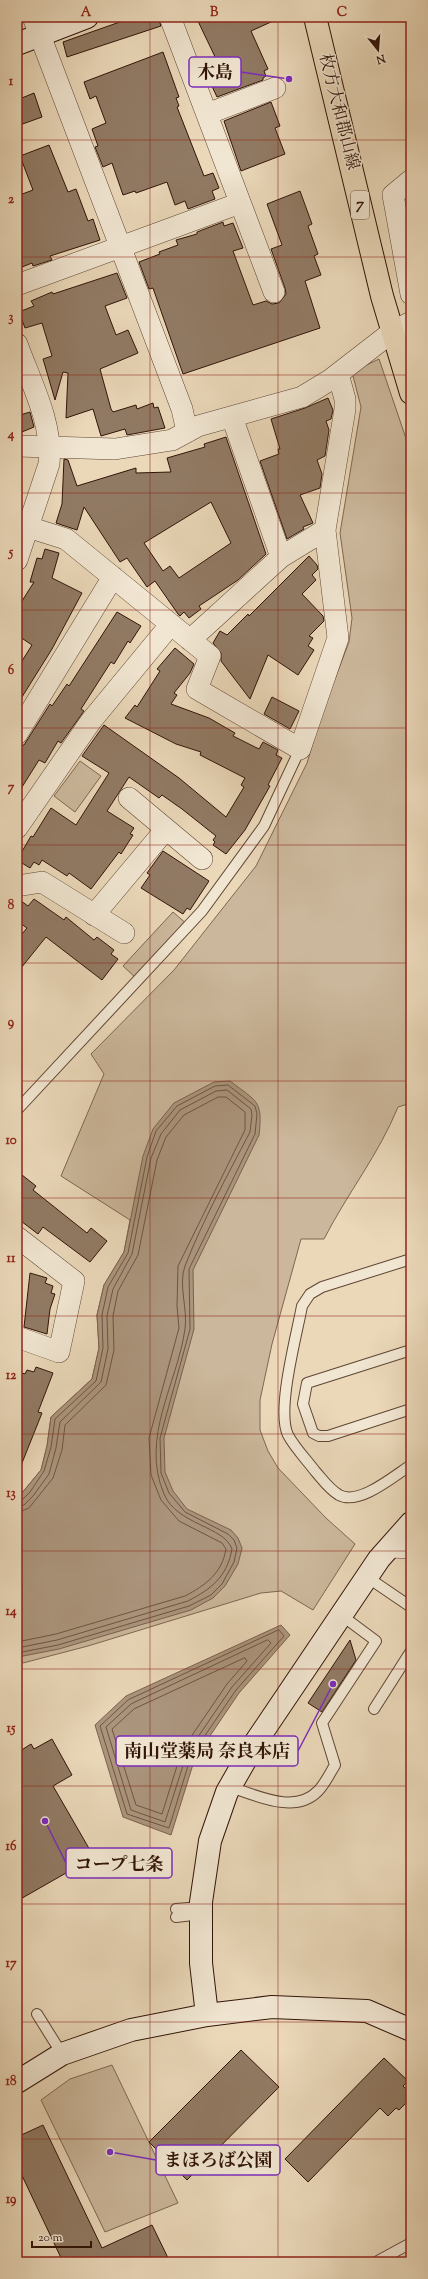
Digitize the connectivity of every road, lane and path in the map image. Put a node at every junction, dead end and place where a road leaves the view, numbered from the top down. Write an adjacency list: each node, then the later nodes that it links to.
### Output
1 (87, 17): 4 (street)
2 (170, 17): 7 (street)
3 (314, 17): 15 (main road, 枚方大和郡山線 / 7)
4 (37, 26): 5 (street); 10 (street)
5 (17, 44)
6 (275, 88): 7 (street)
7 (207, 114): 9 (street)
8 (411, 180): 13 (street)
9 (240, 202): 10 (street); 12 (street)
10 (120, 247): 11 (street); 20 (street)
11 (17, 285)
12 (274, 292)
13 (411, 294)
14 (411, 322): 15 (street)
15 (392, 332): 17 (street); 18 (main road, 枚方大和郡山線 / 7)
16 (17, 344): 22 (street)
17 (338, 374): 19 (street); 24 (street)
18 (411, 393)
19 (232, 417): 20 (street); 25 (street)
20 (187, 432): 22 (street)
21 (17, 446): 22 (street)
22 (51, 448): 23 (street)
23 (28, 527): 26 (street); 27 (street)
24 (325, 530): 25 (street); 31 (street)
25 (281, 558): 29 (street)
26 (17, 560)
27 (113, 577): 28 (street); 30 (street)
28 (171, 624): 29 (street); 33 (street)
29 (190, 640): 31 (street)
30 (17, 734)
31 (300, 749): 39 (lane)
32 (129, 798): 34 (street)
33 (17, 828)
34 (166, 829): 35 (street); 37 (street)
35 (202, 859)
36 (17, 886): 37 (street)
37 (94, 914): 38 (street)
38 (124, 933)
39 (17, 1110)
40 (17, 1237): 42 (street)
41 (411, 1259): 45 (lane)
42 (17, 1337)
43 (411, 1350): 44 (lane)
44 (411, 1409)
45 (411, 1465)
46 (411, 1523): 47 (street)
47 (390, 1547): 48 (street); 49 (street)
48 (411, 1548)
49 (367, 1577): 50 (lane); 51 (street)
50 (411, 1607)
51 (341, 1615): 54 (street); 54 (lane)
52 (411, 1651): 53 (lane)
53 (374, 1710)
54 (230, 1786): 55 (street)
55 (201, 1910): 56 (lane); 58 (street)
56 (176, 1913)
57 (37, 2014): 60 (lane)
58 (207, 2015): 59 (street); 60 (street)
59 (411, 2030)
60 (62, 2054): 61 (street)
61 (17, 2082)
62 (411, 2243): 63 (lane)
63 (376, 2262)

